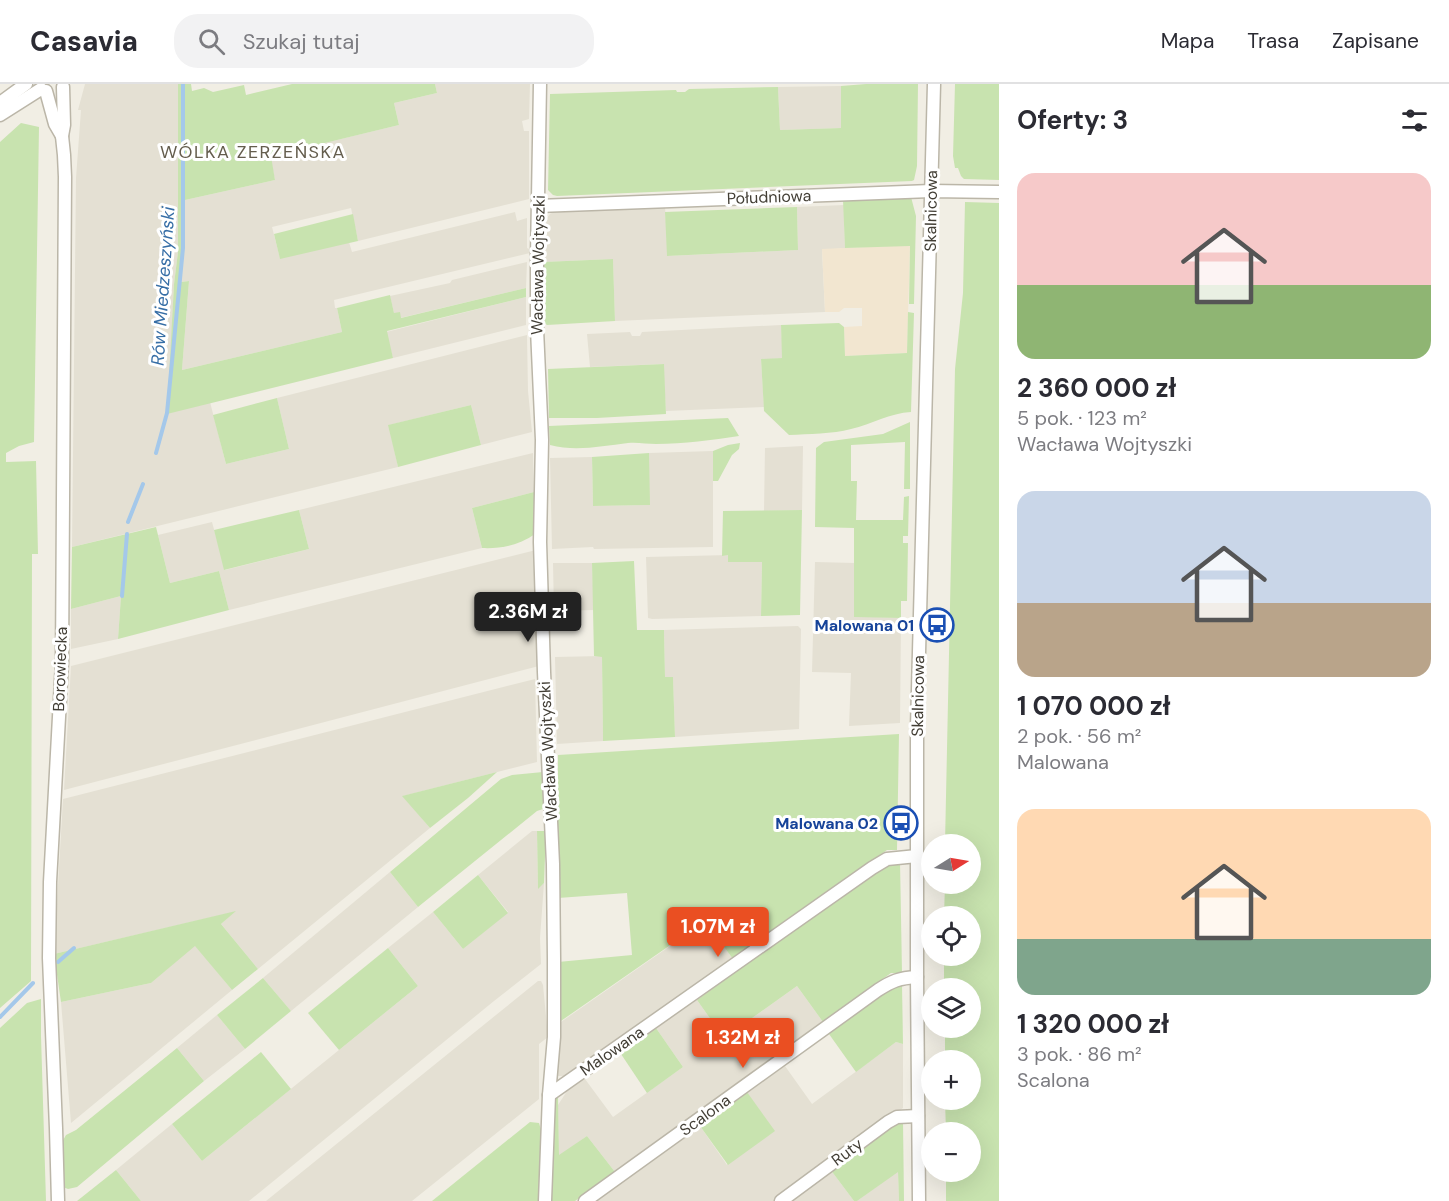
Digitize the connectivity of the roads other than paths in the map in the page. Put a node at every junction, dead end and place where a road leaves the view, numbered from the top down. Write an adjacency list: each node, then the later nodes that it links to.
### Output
1 (26, 84): 6 (street)
2 (540, 84): 11 (street, Wacława Wojtyszki)
3 (934, 84): 9 (street, Skalnicowa)
4 (65, 86): 5 (street); 8 (street, Borowiecka)
5 (41, 88): 7 (street); 8 (street, Borowiecka)
6 (0, 103)
7 (0, 115)
8 (62, 136): 16 (street, Borowiecka)
9 (931, 191): 10 (street, Południowa); 11 (street, Południowa); 12 (street, Skalnicowa)
10 (999, 192)
11 (538, 206): 14 (street, Wacława Wojtyszki)
12 (917, 856): 13 (street, Skalnicowa); 14 (street, Malowana)
13 (917, 977): 15 (street, Skalnicowa); 18 (street, Scalona)
14 (549, 1095): 17 (street, Wacława Wojtyszki)
15 (918, 1116): 19 (street, Ruty); 20 (street, Skalnicowa)
16 (58, 1201)
17 (545, 1201)
18 (585, 1201)
19 (781, 1201)
20 (919, 1201)

